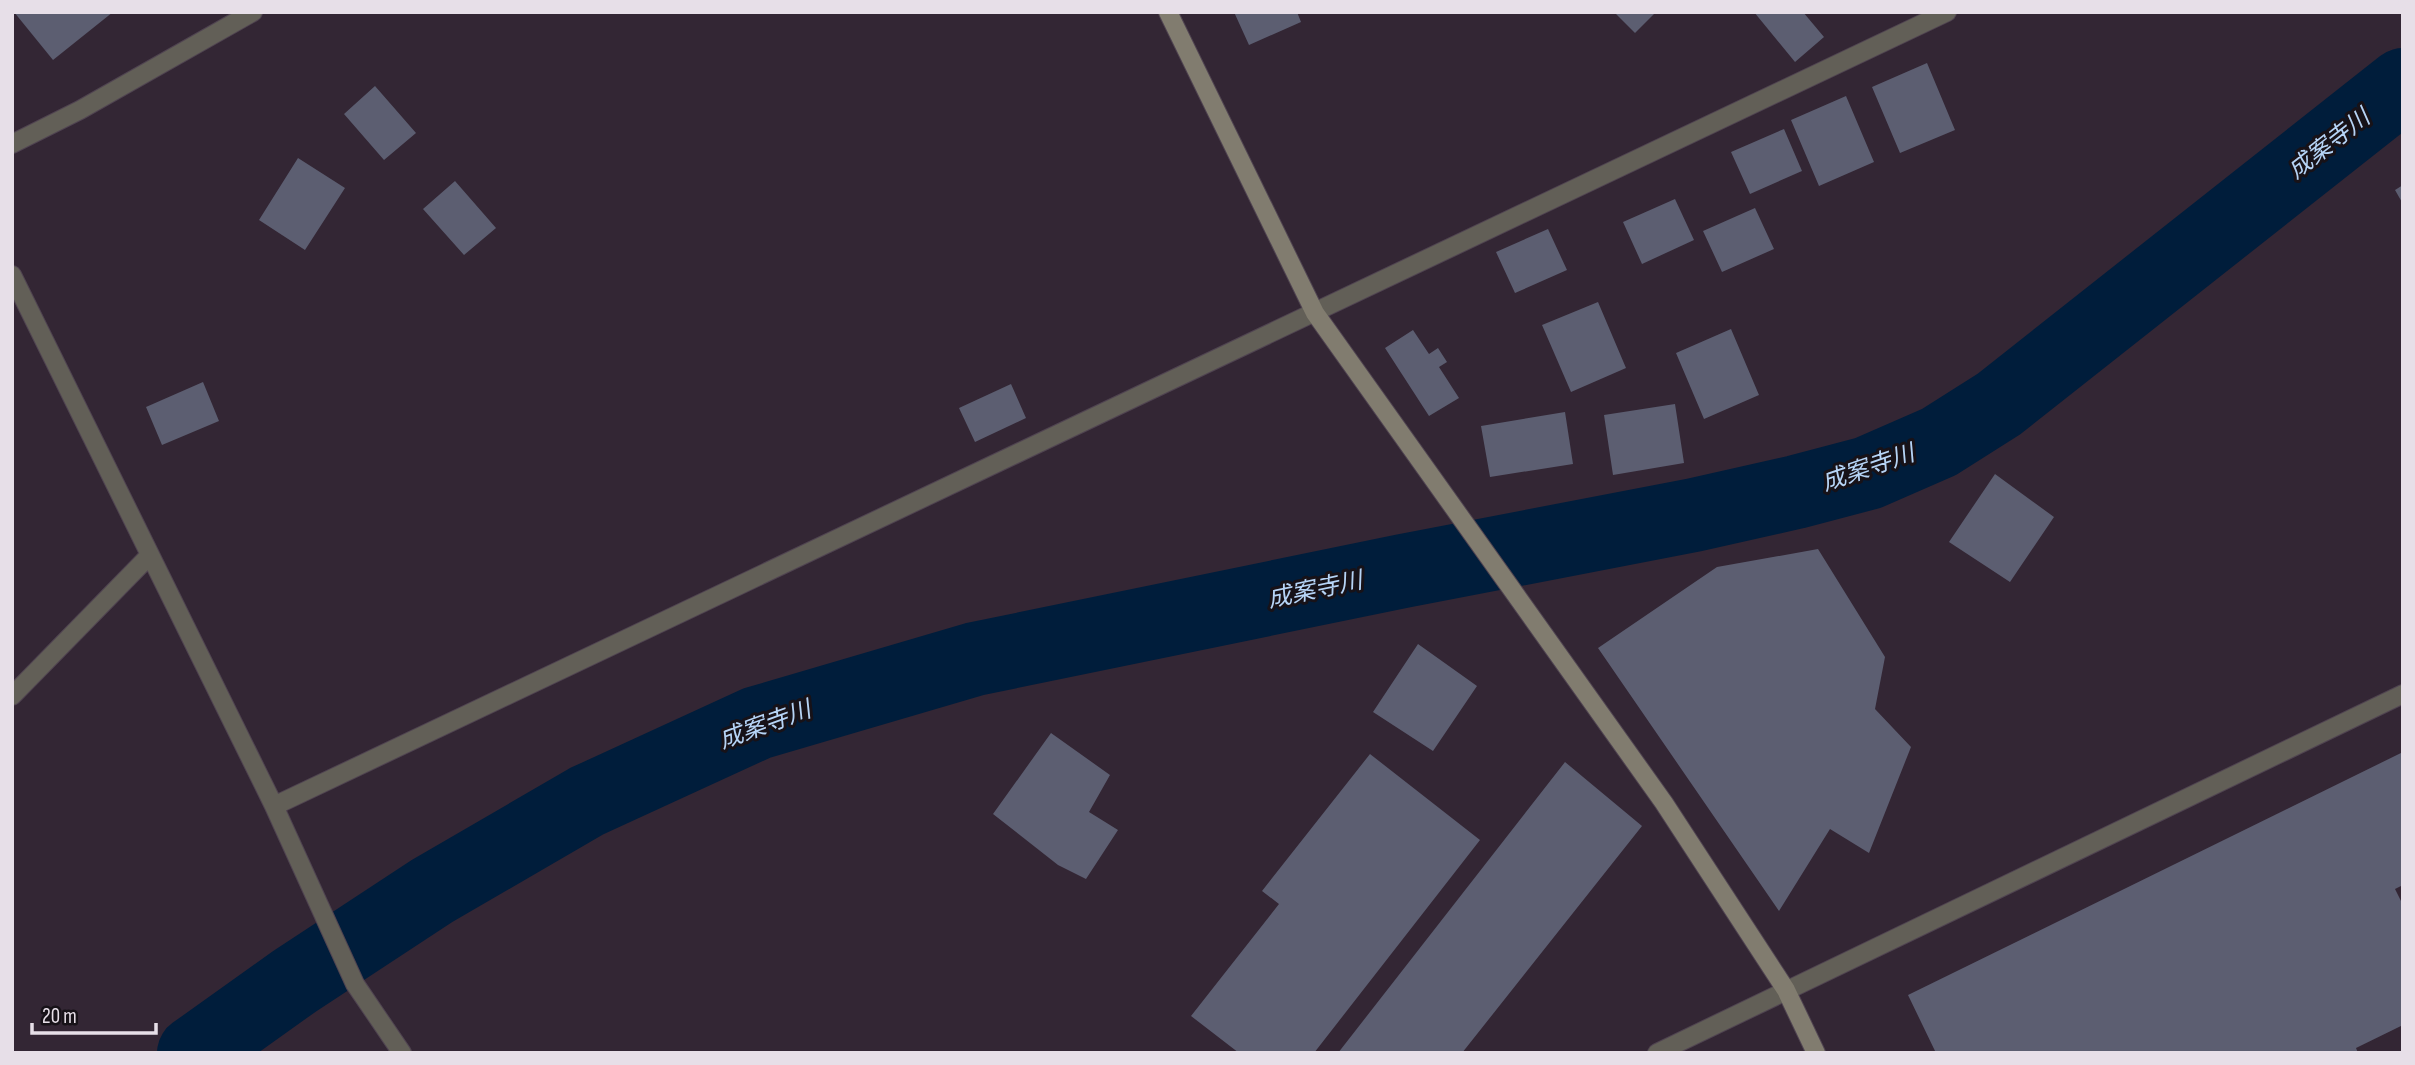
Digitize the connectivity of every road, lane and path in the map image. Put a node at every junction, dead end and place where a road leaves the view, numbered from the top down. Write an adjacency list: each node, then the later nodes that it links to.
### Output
1 (253, 12): 4 (street)
2 (1168, 12): 6 (street)
3 (1947, 12): 6 (street)
4 (12, 144)
5 (12, 275): 7 (street)
6 (1315, 313): 10 (street); 11 (street)
7 (149, 556): 9 (street); 10 (street)
8 (2403, 694): 11 (street)
9 (12, 695)
10 (274, 806): 12 (street)
11 (1786, 990): 13 (street); 14 (street)
12 (402, 1053)
13 (1657, 1053)
14 (1816, 1053)

